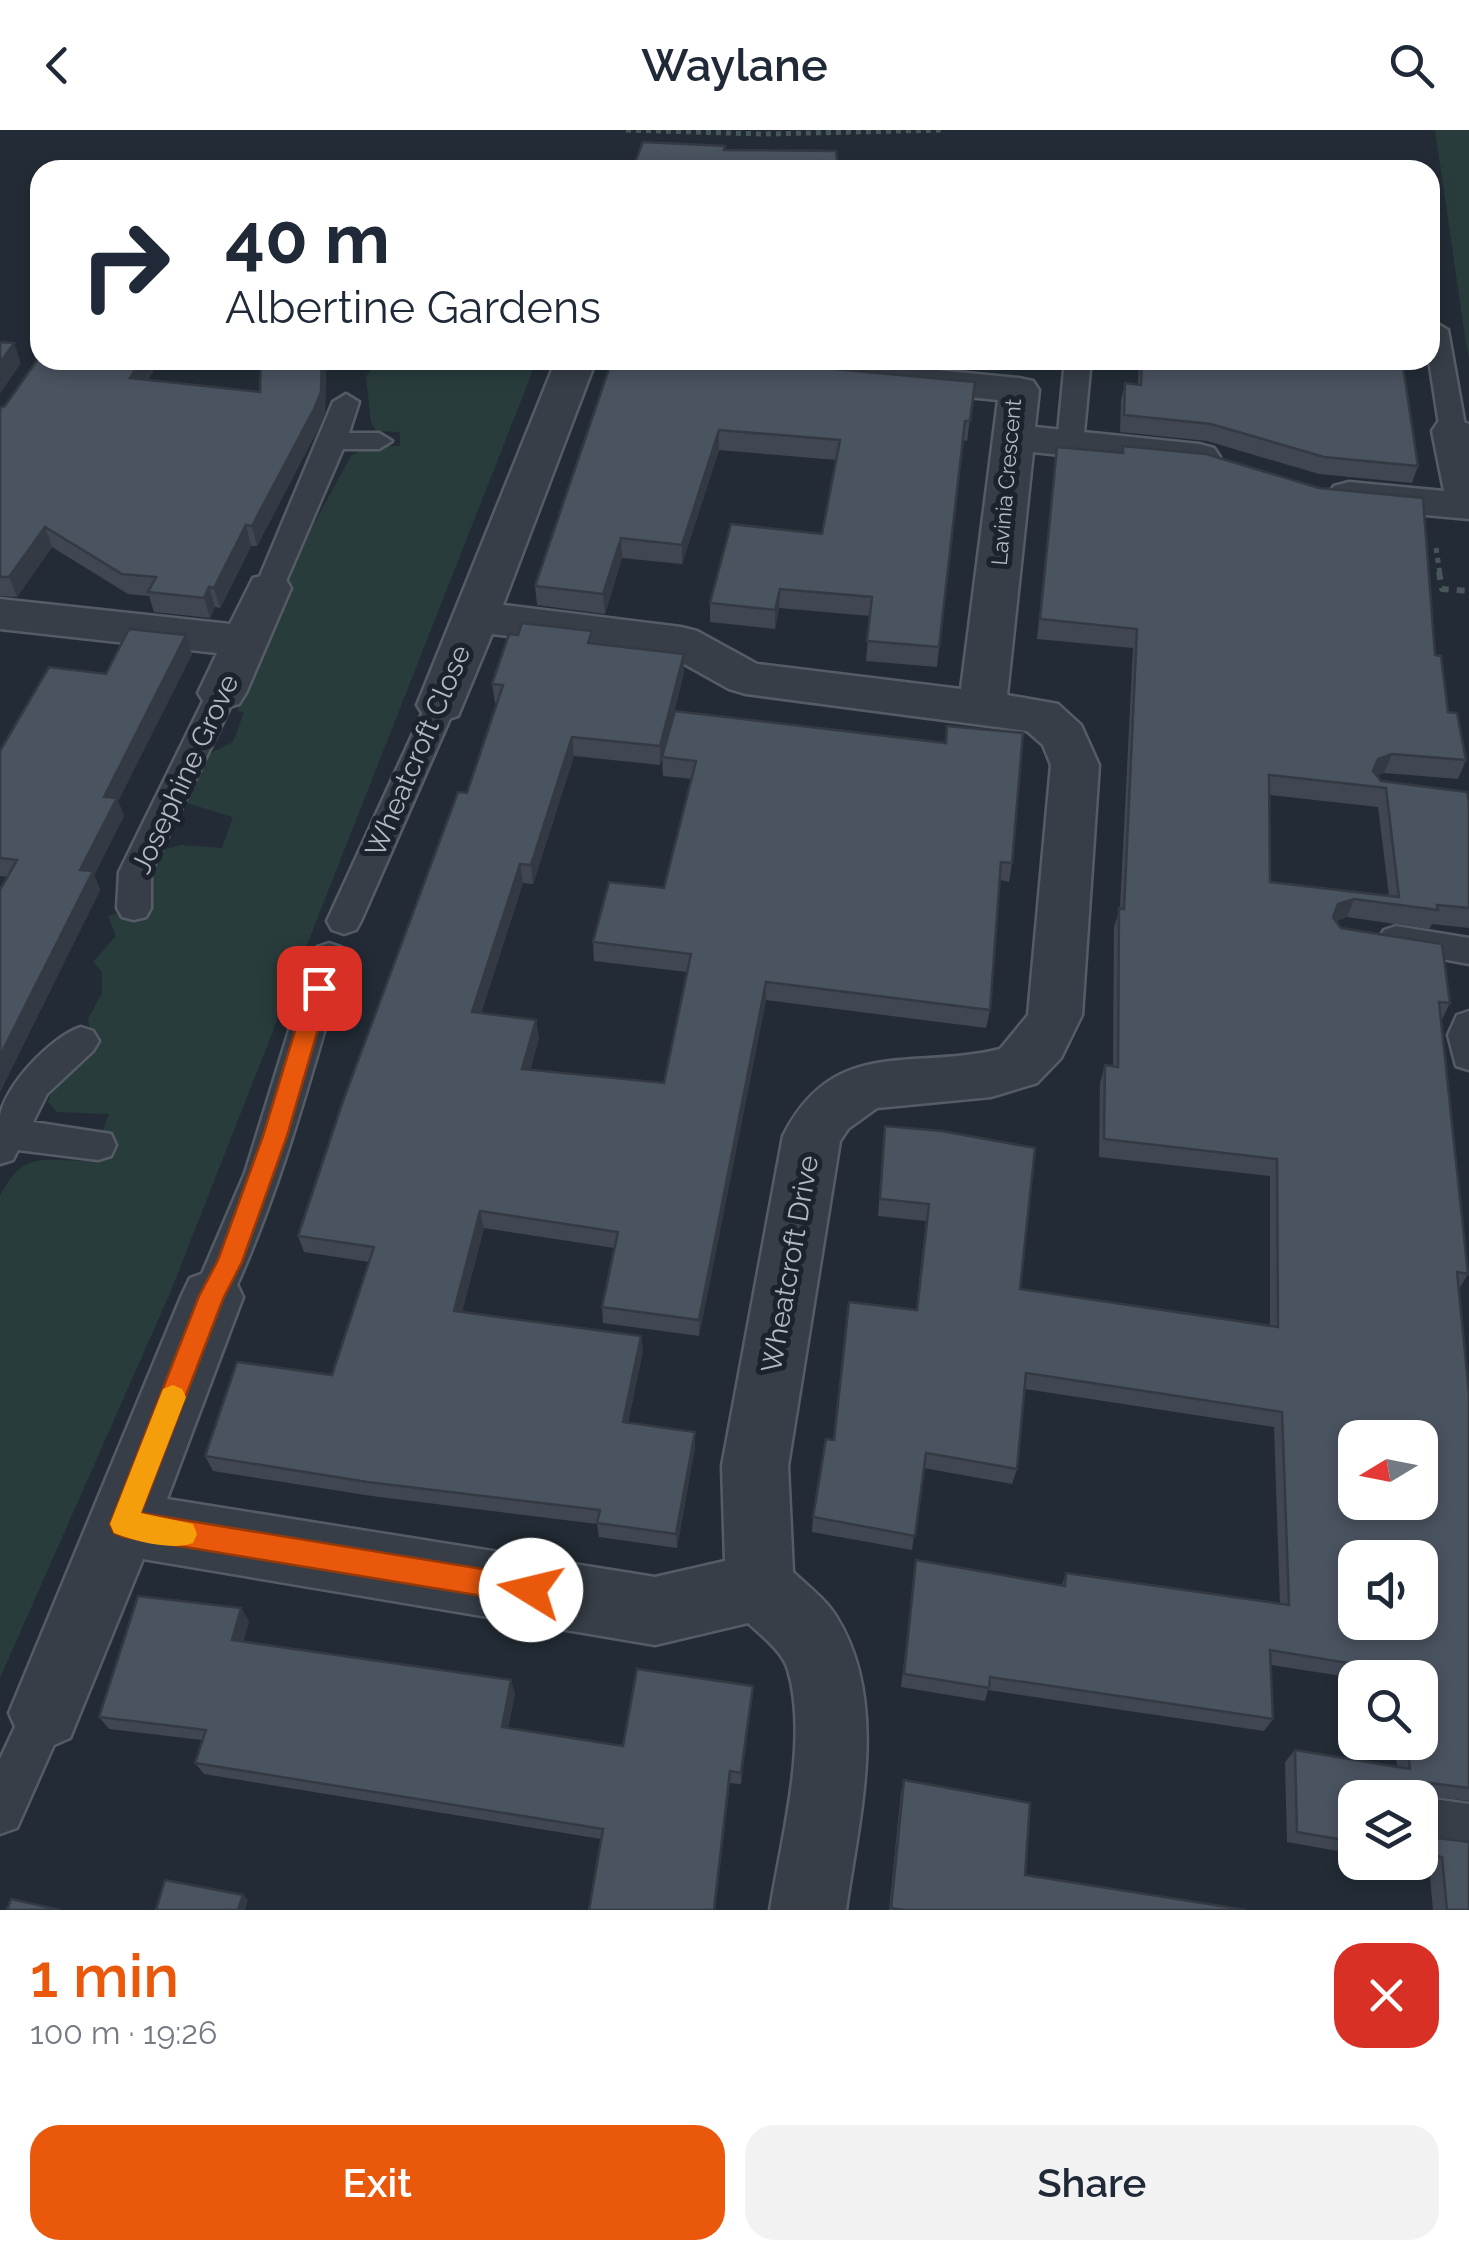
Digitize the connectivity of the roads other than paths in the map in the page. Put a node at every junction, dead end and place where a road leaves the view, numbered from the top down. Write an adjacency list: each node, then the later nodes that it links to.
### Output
1 (1440, 354): 6 (lane)
2 (572, 370): 16 (street)
3 (847, 370): 7 (street, Lavinia Crescent)
4 (1077, 370): 10 (lane)
5 (346, 402): 8 (lane, Josephine Grove)
6 (1453, 431): 13 (street)
7 (1013, 437): 10 (street); 20 (street, Lavinia Crescent)
8 (333, 441): 9 (lane); 14 (lane, Josephine Grove)
9 (379, 442)
10 (1070, 443): 11 (street)
11 (1240, 470)
12 (1314, 491): 13 (street)
13 (1468, 512)
14 (270, 588): 17 (street, Josephine Grove)
15 (0, 614): 17 (street, Josephine Grove)
16 (476, 617): 19 (street, Wheatcroft Close); 20 (street, Wheatcroft Close)
17 (246, 642): 18 (street, Josephine Grove)
18 (222, 693): 21 (lane, Josephine Grove)
19 (441, 706): 22 (lane, Wheatcroft Close)
20 (982, 709): 33 (street, Wheatcroft Drive)
21 (134, 908)
22 (344, 921)
23 (1366, 936): 24 (lane)
24 (1469, 952)
25 (329, 956): 31 (lane)
26 (1469, 1025): 28 (lane)
27 (81, 1041): 29 (lane)
28 (1469, 1056)
29 (4, 1142): 30 (lane)
30 (98, 1145)
31 (212, 1296): 32 (street)
32 (124, 1524): 33 (street); 34 (street)
33 (760, 1586): 38 (street)
34 (45, 1714): 35 (lane)
35 (0, 1811)
36 (1438, 1824): 37 (lane)
37 (1469, 1828)
38 (808, 1910)

